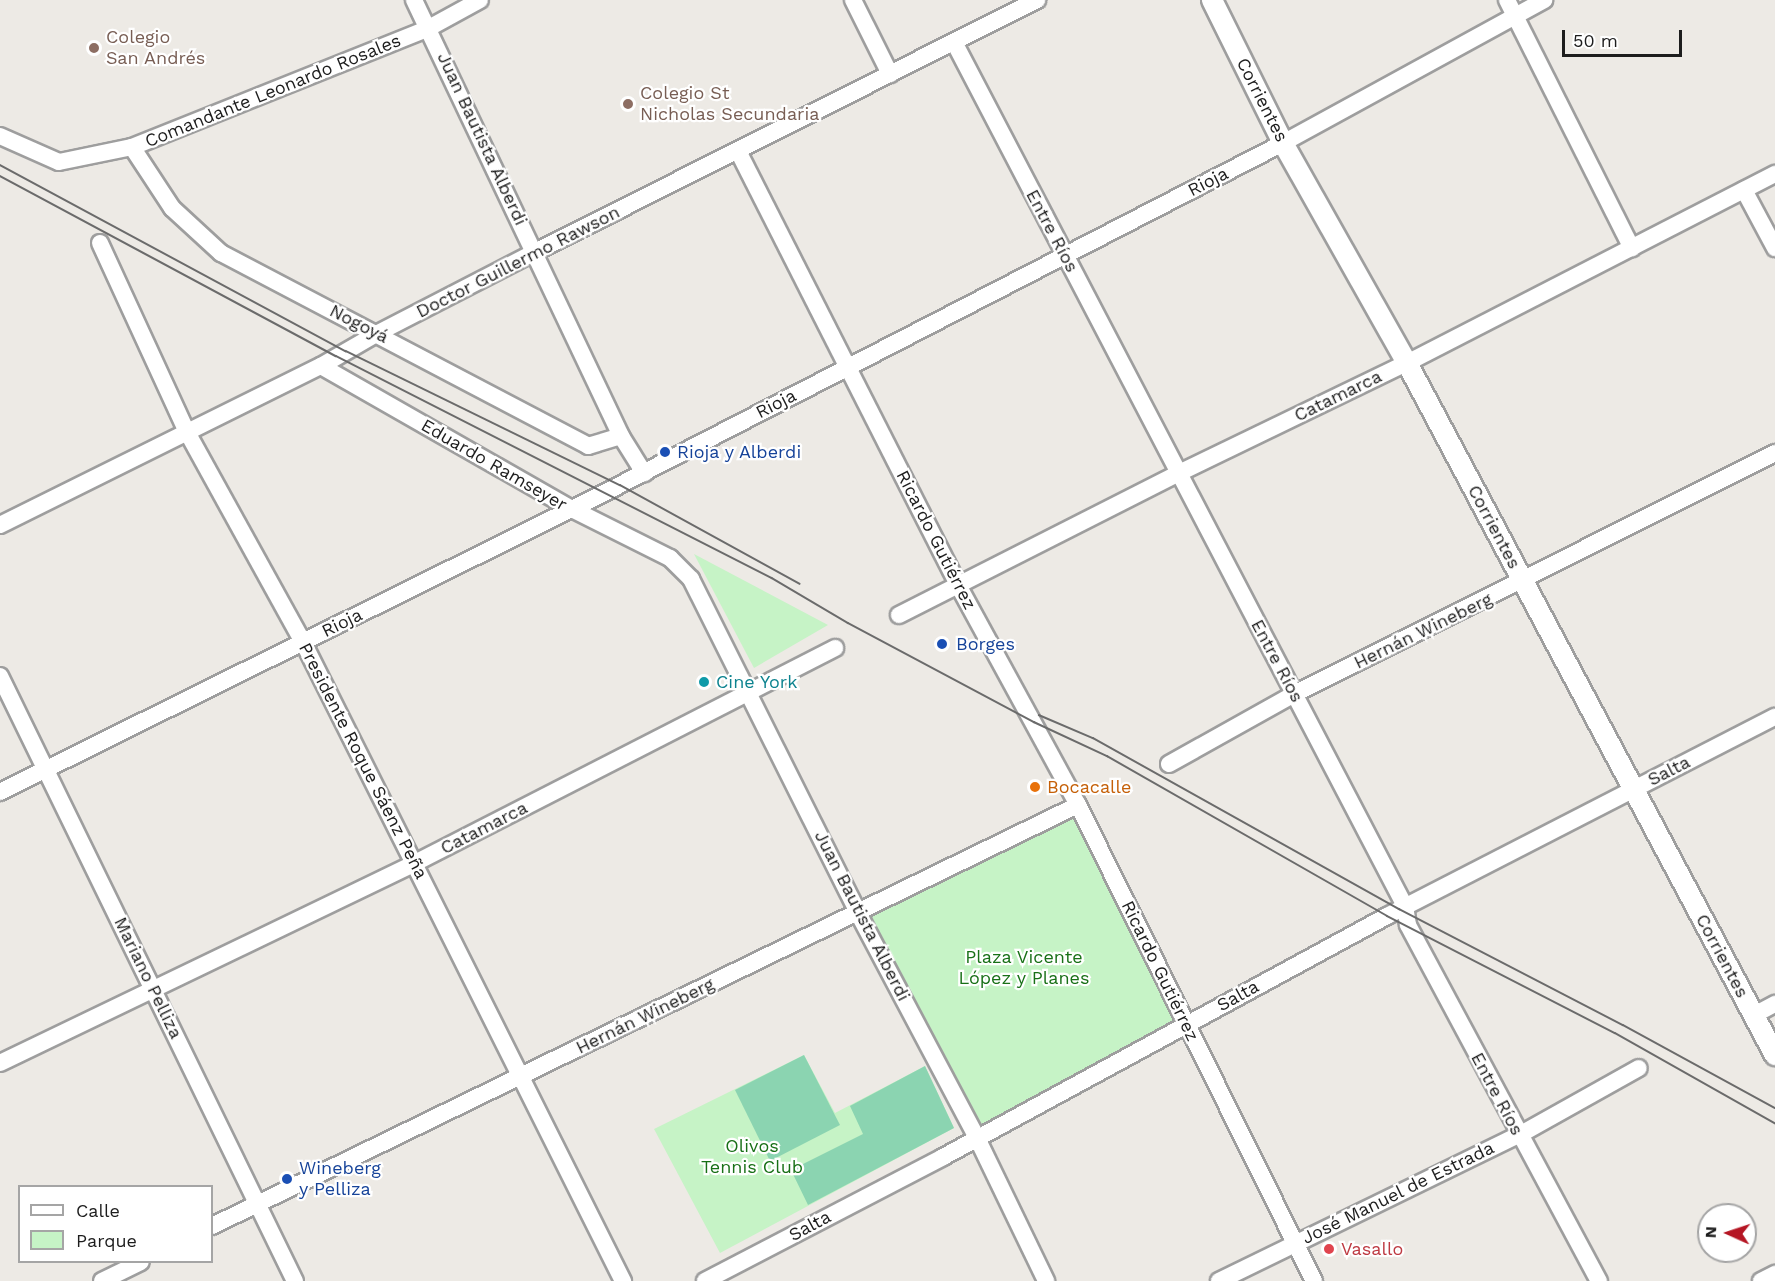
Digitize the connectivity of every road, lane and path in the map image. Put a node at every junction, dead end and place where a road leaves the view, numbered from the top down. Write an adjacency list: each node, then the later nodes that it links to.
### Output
1 (414, 0): 8 (street, Juan Bautista Alberdi)
2 (480, 0): 8 (street, Comandante Leonardo Rosales)
3 (853, 0): 10 (street)
4 (1212, 0): 12 (street, Corrientes)
5 (1544, 0): 7 (street, Rioja)
6 (1028, 2): 9 (street, Doctor Guillermo Rawson)
7 (1511, 7): 12 (street, Rioja); 18 (street)
8 (429, 28): 13 (street, Comandante Leonardo Rosales); 20 (street, Juan Bautista Alberdi)
9 (954, 42): 10 (street, Doctor Guillermo Rawson); 21 (street, Entre Ríos)
10 (890, 74): 14 (street, Doctor Guillermo Rawson)
11 (0, 136): 13 (street, Comandante Leonardo Rosales)
12 (1283, 143): 21 (street, Rioja); 23 (street, Corrientes)
13 (132, 147): 22 (street, Nogoyá)
14 (738, 152): 20 (street, Doctor Guillermo Rawson); 25 (street, Ricardo Gutiérrez)
15 (1775, 174): 16 (street, Catamarca)
16 (1744, 190): 18 (street, Catamarca); 19 (street)
17 (100, 243): 26 (street, Presidente Roque Sáenz Peña)
18 (1632, 248): 23 (street, Catamarca)
19 (1775, 248)
20 (534, 252): 22 (street, Doctor Guillermo Rawson); 27 (street, Juan Bautista Alberdi)
21 (1065, 256): 25 (street, Rioja); 30 (street, Entre Ríos)
22 (378, 333): 24 (street, Doctor Guillermo Rawson); 27 (street, Nogoyá)
23 (1407, 363): 30 (street, Catamarca); 34 (street, Corrientes)
24 (321, 366): 26 (street, Doctor Guillermo Rawson); 31 (street, Eduardo Ramseyer)
25 (848, 368): 29 (street, Rioja); 35 (street, Ricardo Gutiérrez)
26 (187, 432): 32 (street, Doctor Guillermo Rawson); 37 (street, Presidente Roque Sáenz Peña)
27 (621, 436): 29 (street, Juan Bautista Alberdi)
28 (1775, 453): 34 (street, Hernán Wineberg)
29 (644, 473): 31 (street, Rioja)
30 (1179, 473): 35 (street, Catamarca); 41 (street, Entre Ríos)
31 (572, 510): 33 (street, Eduardo Ramseyer); 37 (street, Rioja)
32 (0, 525)
33 (669, 558): 40 (street, Juan Bautista Alberdi)
34 (1523, 582): 41 (street, Hernán Wineberg); 45 (street, Corrientes)
35 (958, 585): 36 (street, Catamarca); 47 (street, Ricardo Gutiérrez)
36 (899, 615)
37 (303, 642): 44 (street, Rioja); 48 (street, Presidente Roque Sáenz Peña)
38 (835, 648): 40 (street, Catamarca)
39 (0, 676): 44 (street, Mariano Pelliza)
40 (750, 693): 48 (street, Catamarca); 50 (street, Juan Bautista Alberdi)
41 (1294, 694): 43 (street, Hernán Wineberg); 49 (street, Entre Ríos)
42 (1775, 717): 45 (street, Salta)
43 (1169, 764)
44 (46, 769): 46 (street, Rioja); 51 (street, Mariano Pelliza)
45 (1634, 789): 49 (street, Salta); 53 (street, Corrientes)
46 (0, 792)
47 (1078, 805): 50 (street, Hernán Wineberg); 54 (street, Ricardo Gutiérrez)
48 (415, 863): 51 (street, Catamarca); 58 (street, Presidente Roque Sáenz Peña)
49 (1405, 906): 54 (street, Salta); 59 (street, Entre Ríos)
50 (858, 913): 58 (street, Hernán Wineberg); 60 (street, Juan Bautista Alberdi)
51 (153, 987): 56 (street, Catamarca); 61 (street, Mariano Pelliza)
52 (1775, 1004): 53 (street)
53 (1754, 1015): 55 (street, Corrientes)
54 (1186, 1025): 60 (street, Salta); 63 (street, Ricardo Gutiérrez)
55 (1775, 1055)
56 (0, 1062)
57 (1639, 1068): 59 (street, José Manuel de Estrada)
58 (522, 1075): 61 (street, Hernán Wineberg); 68 (street, Presidente Roque Sáenz Peña)
59 (1519, 1135): 63 (street, José Manuel de Estrada); 73 (street, Entre Ríos)
60 (977, 1138): 69 (street, Salta); 70 (street, Juan Bautista Alberdi)
61 (257, 1203): 62 (street, Hernán Wineberg); 67 (street, Mariano Pelliza)
62 (213, 1225)
63 (1294, 1243): 71 (street, José Manuel de Estrada); 72 (street, Ricardo Gutiérrez)
64 (139, 1263): 66 (street)
65 (1775, 1274): 74 (street)
66 (102, 1281)
67 (295, 1281)
68 (623, 1281)
69 (705, 1281)
70 (1046, 1281)
71 (1219, 1281)
72 (1314, 1281)
73 (1599, 1281)
74 (1761, 1281)

